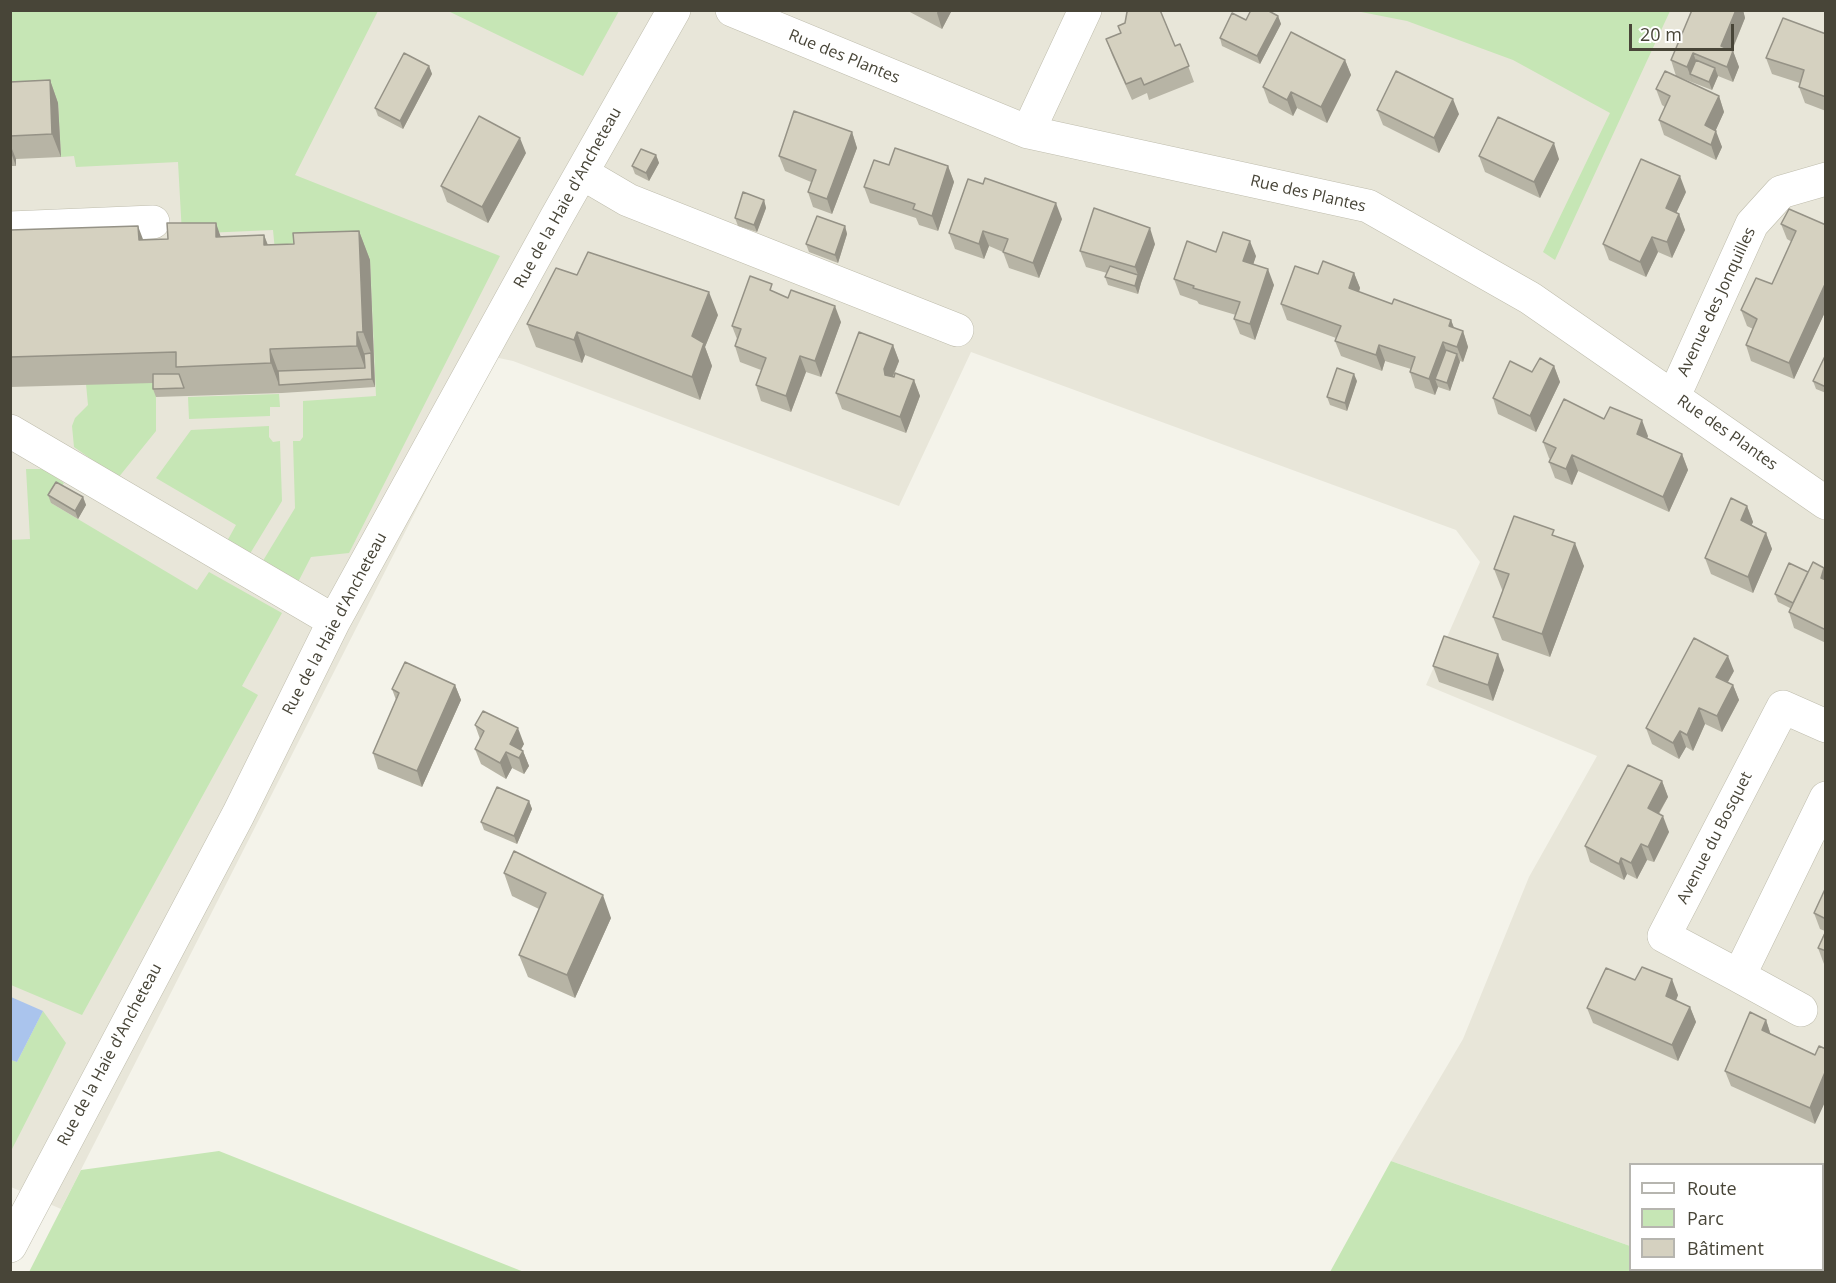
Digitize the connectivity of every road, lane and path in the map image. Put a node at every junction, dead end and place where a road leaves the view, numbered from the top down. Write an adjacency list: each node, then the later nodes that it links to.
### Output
1 (674, 10): 5 (street, Rue de la Haie d'Ancheteau)
2 (732, 10): 4 (street, Rue des Plantes)
3 (1085, 10): 4 (street)
4 (1028, 132): 10 (street, Rue des Plantes)
5 (582, 173): 9 (street); 13 (street, Rue de la Haie d'Ancheteau)
6 (1826, 179): 10 (street, Avenue des Jonquilles)
7 (153, 222): 8 (street)
8 (10, 228)
9 (957, 330)
10 (1674, 396): 12 (street, Rue des Plantes)
11 (10, 431): 13 (street)
12 (1826, 503)
13 (334, 621): 18 (street, Rue de la Haie d'Ancheteau)
14 (1826, 726): 16 (street, Avenue du Bosquet)
15 (1826, 798): 16 (street)
16 (1739, 976): 17 (street, Avenue du Bosquet)
17 (1801, 1010)
18 (10, 1246)

